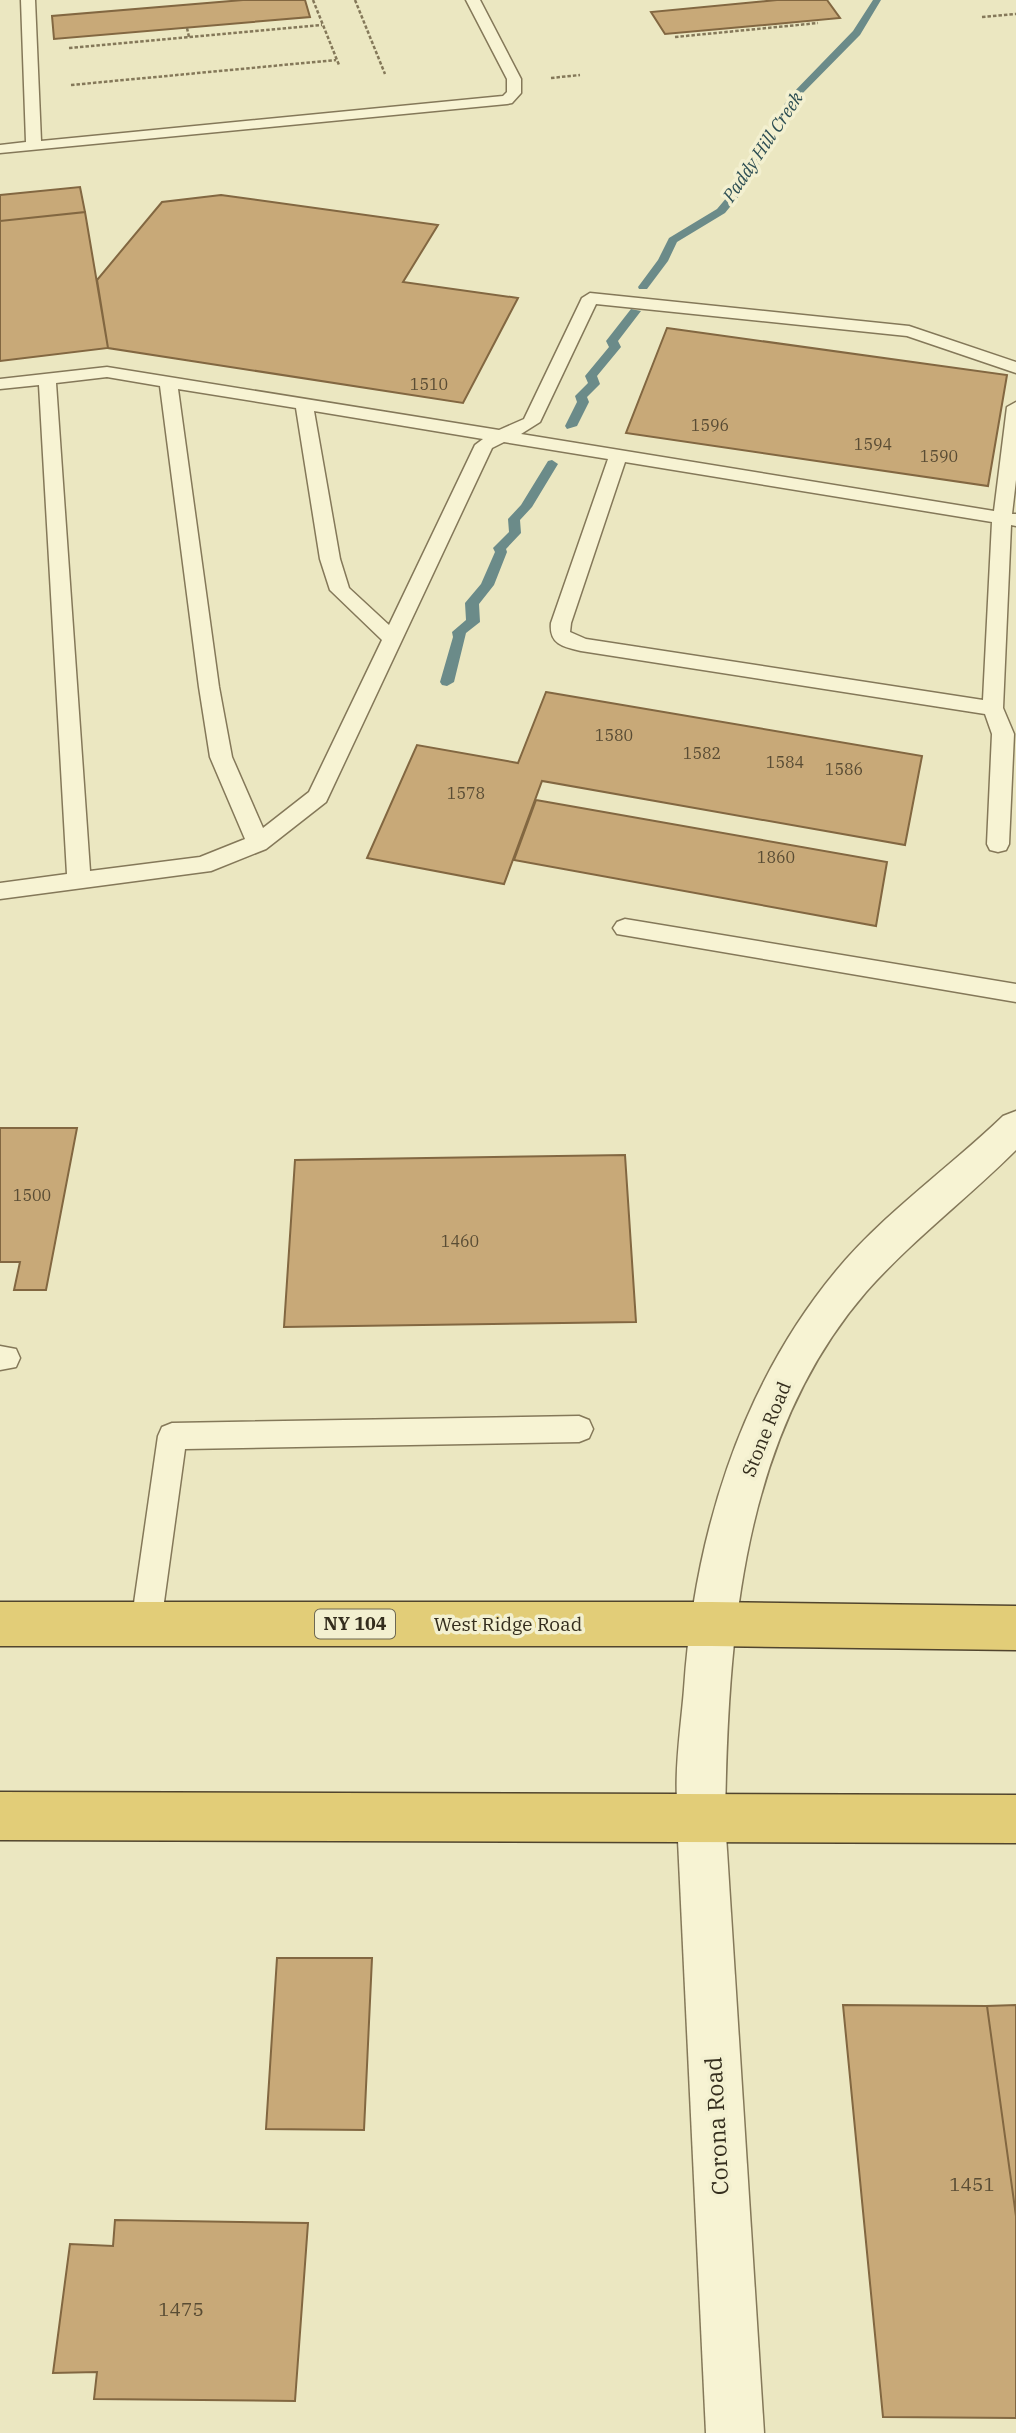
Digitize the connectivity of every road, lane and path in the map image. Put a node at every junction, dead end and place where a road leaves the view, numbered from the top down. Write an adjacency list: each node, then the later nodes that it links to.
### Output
1 (29, 0): 19 (lane)
2 (313, 0): 8 (path)
3 (355, 0): 15 (path)
4 (473, 0): 19 (lane)
5 (1016, 13): 6 (path)
6 (982, 17)
7 (818, 23): 11 (path)
8 (322, 25): 10 (path); 13 (path)
9 (187, 28): 10 (path)
10 (189, 37): 12 (path)
11 (675, 37)
12 (65, 48)
13 (336, 60): 14 (path); 18 (path)
14 (339, 65)
15 (385, 75)
16 (580, 75): 17 (path)
17 (540, 79)
18 (70, 85)
19 (34, 146): 20 (lane)
20 (0, 149)
21 (1016, 368): 27 (lane)
22 (47, 379): 23 (lane); 24 (lane); 34 (lane)
23 (168, 382): 25 (lane); 32 (lane)
24 (0, 384)
25 (304, 403): 27 (lane); 30 (lane)
26 (1016, 407): 29 (lane)
27 (504, 435): 28 (lane); 30 (lane)
28 (619, 454): 29 (lane); 31 (lane)
29 (1009, 519): 31 (lane)
30 (392, 638): 32 (lane)
31 (993, 708): 33 (lane)
32 (258, 843): 34 (lane)
33 (998, 844)
34 (79, 881): 35 (lane)
35 (0, 891)
36 (625, 928): 37 (lane)
37 (1016, 993)
38 (1016, 1126): 42 (street, Stone Road)
39 (579, 1429): 41 (lane)
40 (0, 1624): 41 (highway, West Ridge Road / NY 104)
41 (146, 1624): 42 (highway, West Ridge Road / NY 104)
42 (711, 1624): 43 (highway, West Ridge Road / NY 104); 45 (street, Stone Road)
43 (1016, 1628)
44 (0, 1816): 45 (highway)
45 (701, 1819): 46 (highway); 47 (street, Corona Road)
46 (1016, 1819)
47 (735, 2433)

